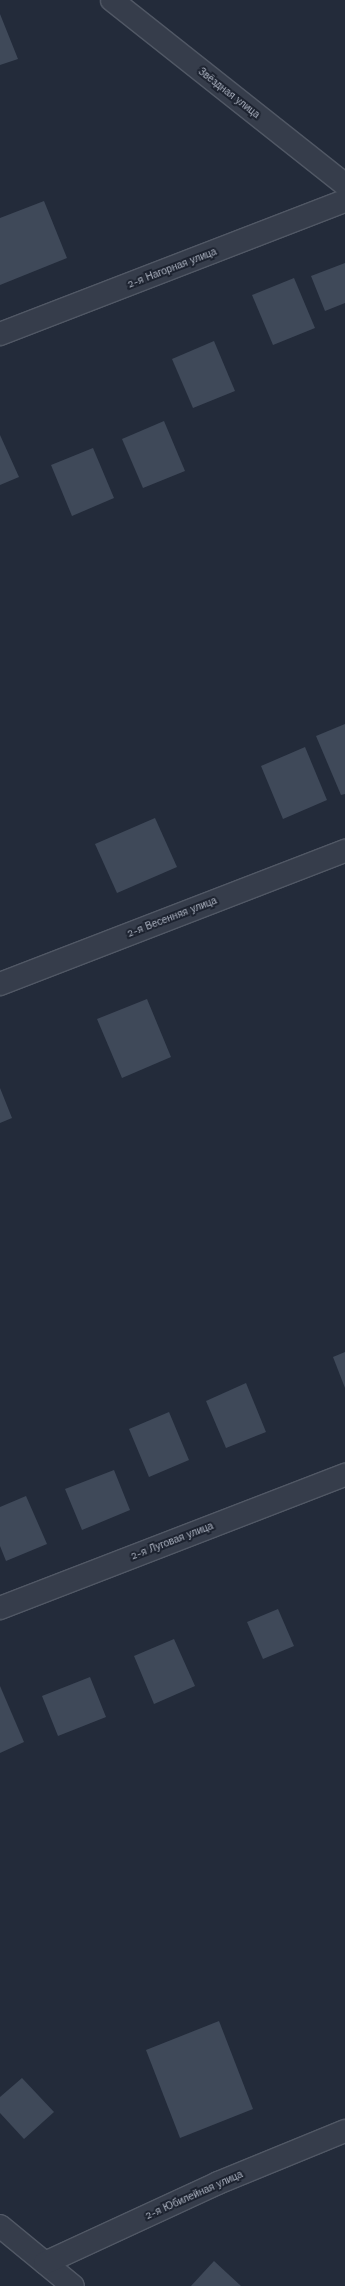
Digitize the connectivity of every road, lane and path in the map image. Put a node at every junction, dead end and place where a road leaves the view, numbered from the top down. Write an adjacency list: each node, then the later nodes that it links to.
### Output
1 (112, 0): 2 (street, Звёздная улица)
2 (345, 185)
3 (345, 201): 4 (street, 2-я Нагорная улица)
4 (0, 334)
5 (345, 851): 6 (street, 2-я Весенняя улица)
6 (0, 984)
7 (345, 1475): 8 (street, 2-я Луговая улица)
8 (0, 1608)
9 (345, 2131): 11 (street, 2-я Юбилейная улица)
10 (0, 2226): 11 (street)
11 (45, 2263): 12 (street)
12 (73, 2286)

